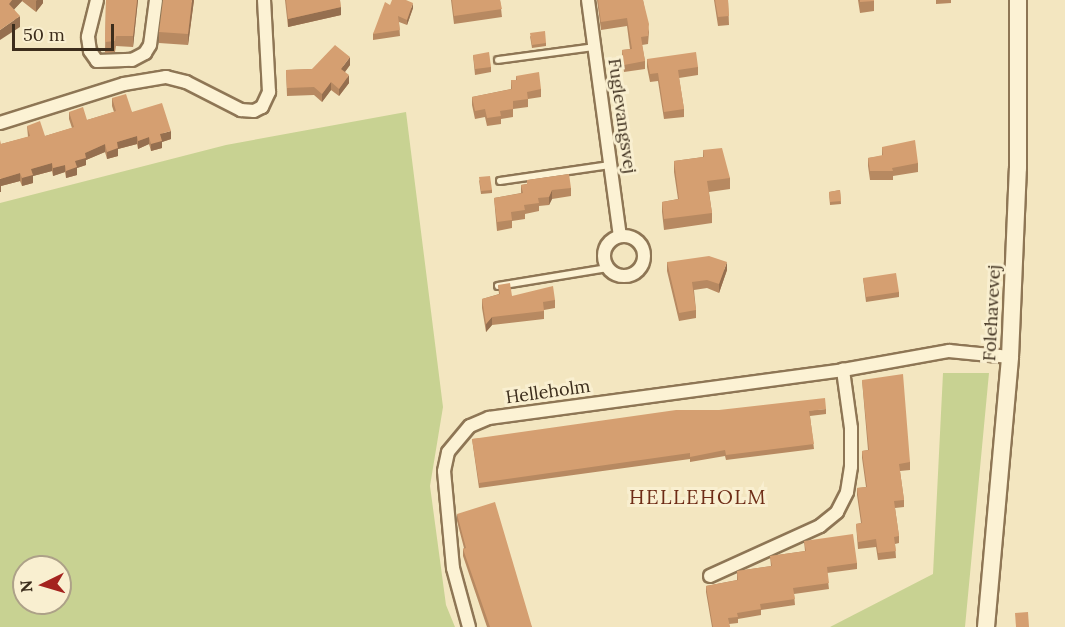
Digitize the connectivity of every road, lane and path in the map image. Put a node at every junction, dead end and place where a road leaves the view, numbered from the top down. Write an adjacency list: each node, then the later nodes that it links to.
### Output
1 (97, 0): 2 (street)
2 (156, 0)
3 (264, 0): 8 (street)
4 (588, 0): 6 (street, Fuglevangsvej)
5 (1018, 0): 14 (street, Folehavevej)
6 (595, 47): 7 (lane); 9 (street, Fuglevangsvej)
7 (498, 60)
8 (0, 123)
9 (611, 164): 10 (lane); 11 (street, Fuglevangsvej)
10 (500, 181)
11 (620, 236): 12 (street); 12 (street)
12 (608, 268): 13 (lane)
13 (498, 286)
14 (1010, 357): 15 (street, Helleholm); 18 (street, Folehavevej)
15 (843, 370): 16 (street); 17 (street, Helleholm)
16 (710, 576)
17 (469, 627)
18 (986, 627)

